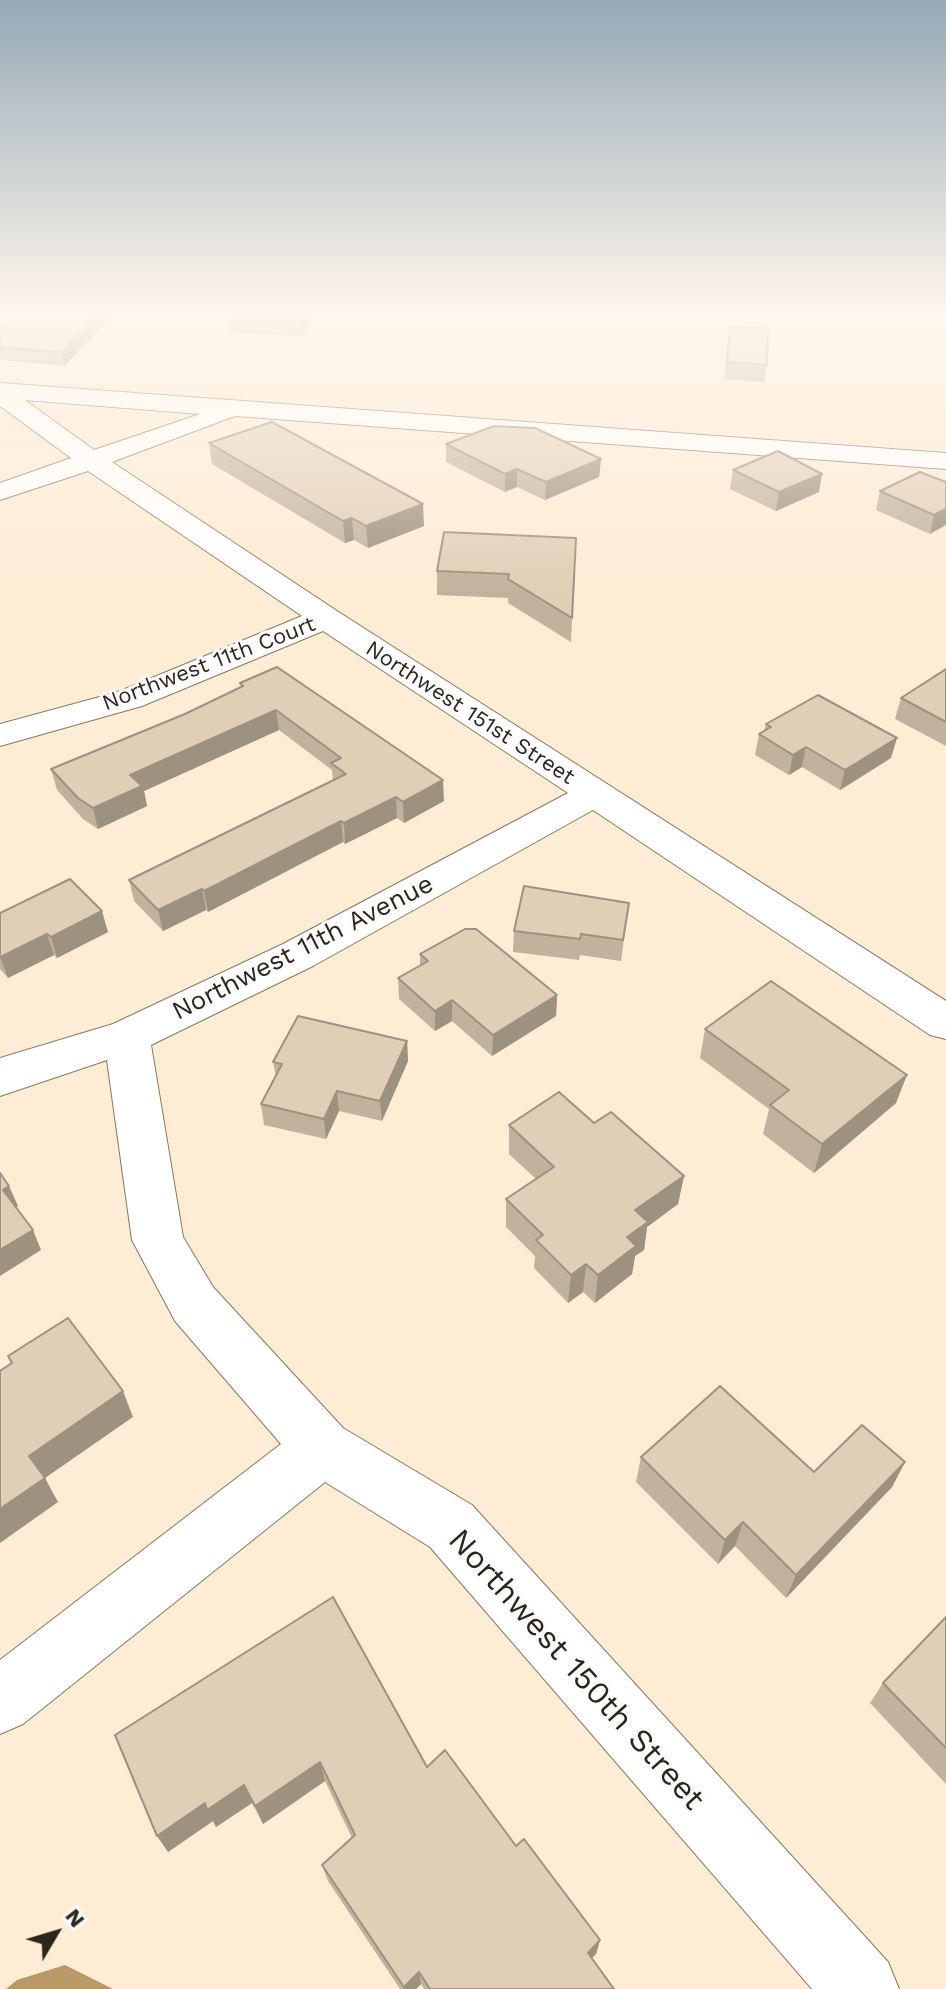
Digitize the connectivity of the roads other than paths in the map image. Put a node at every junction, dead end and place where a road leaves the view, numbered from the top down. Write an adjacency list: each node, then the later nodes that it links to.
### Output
1 (20, 407): 4 (street, Northwest 151st Street)
2 (209, 407): 3 (street)
3 (240, 409): 4 (street); 5 (street)
4 (92, 461): 6 (street); 7 (street, Northwest 151st Street)
5 (946, 461)
6 (0, 492)
7 (326, 618): 8 (street, Northwest 11th Court); 9 (street, Northwest 151st Street)
8 (0, 735)
9 (595, 794): 10 (street, Northwest 151st Street); 11 (street, Northwest 11th Avenue)
10 (946, 1023)
11 (127, 1037): 12 (street, Northwest 11th Avenue); 13 (street, Northwest 150th Street)
12 (0, 1078)
13 (322, 1448): 14 (street); 15 (street, Northwest 150th Street)
14 (0, 1701)
15 (861, 1989)

